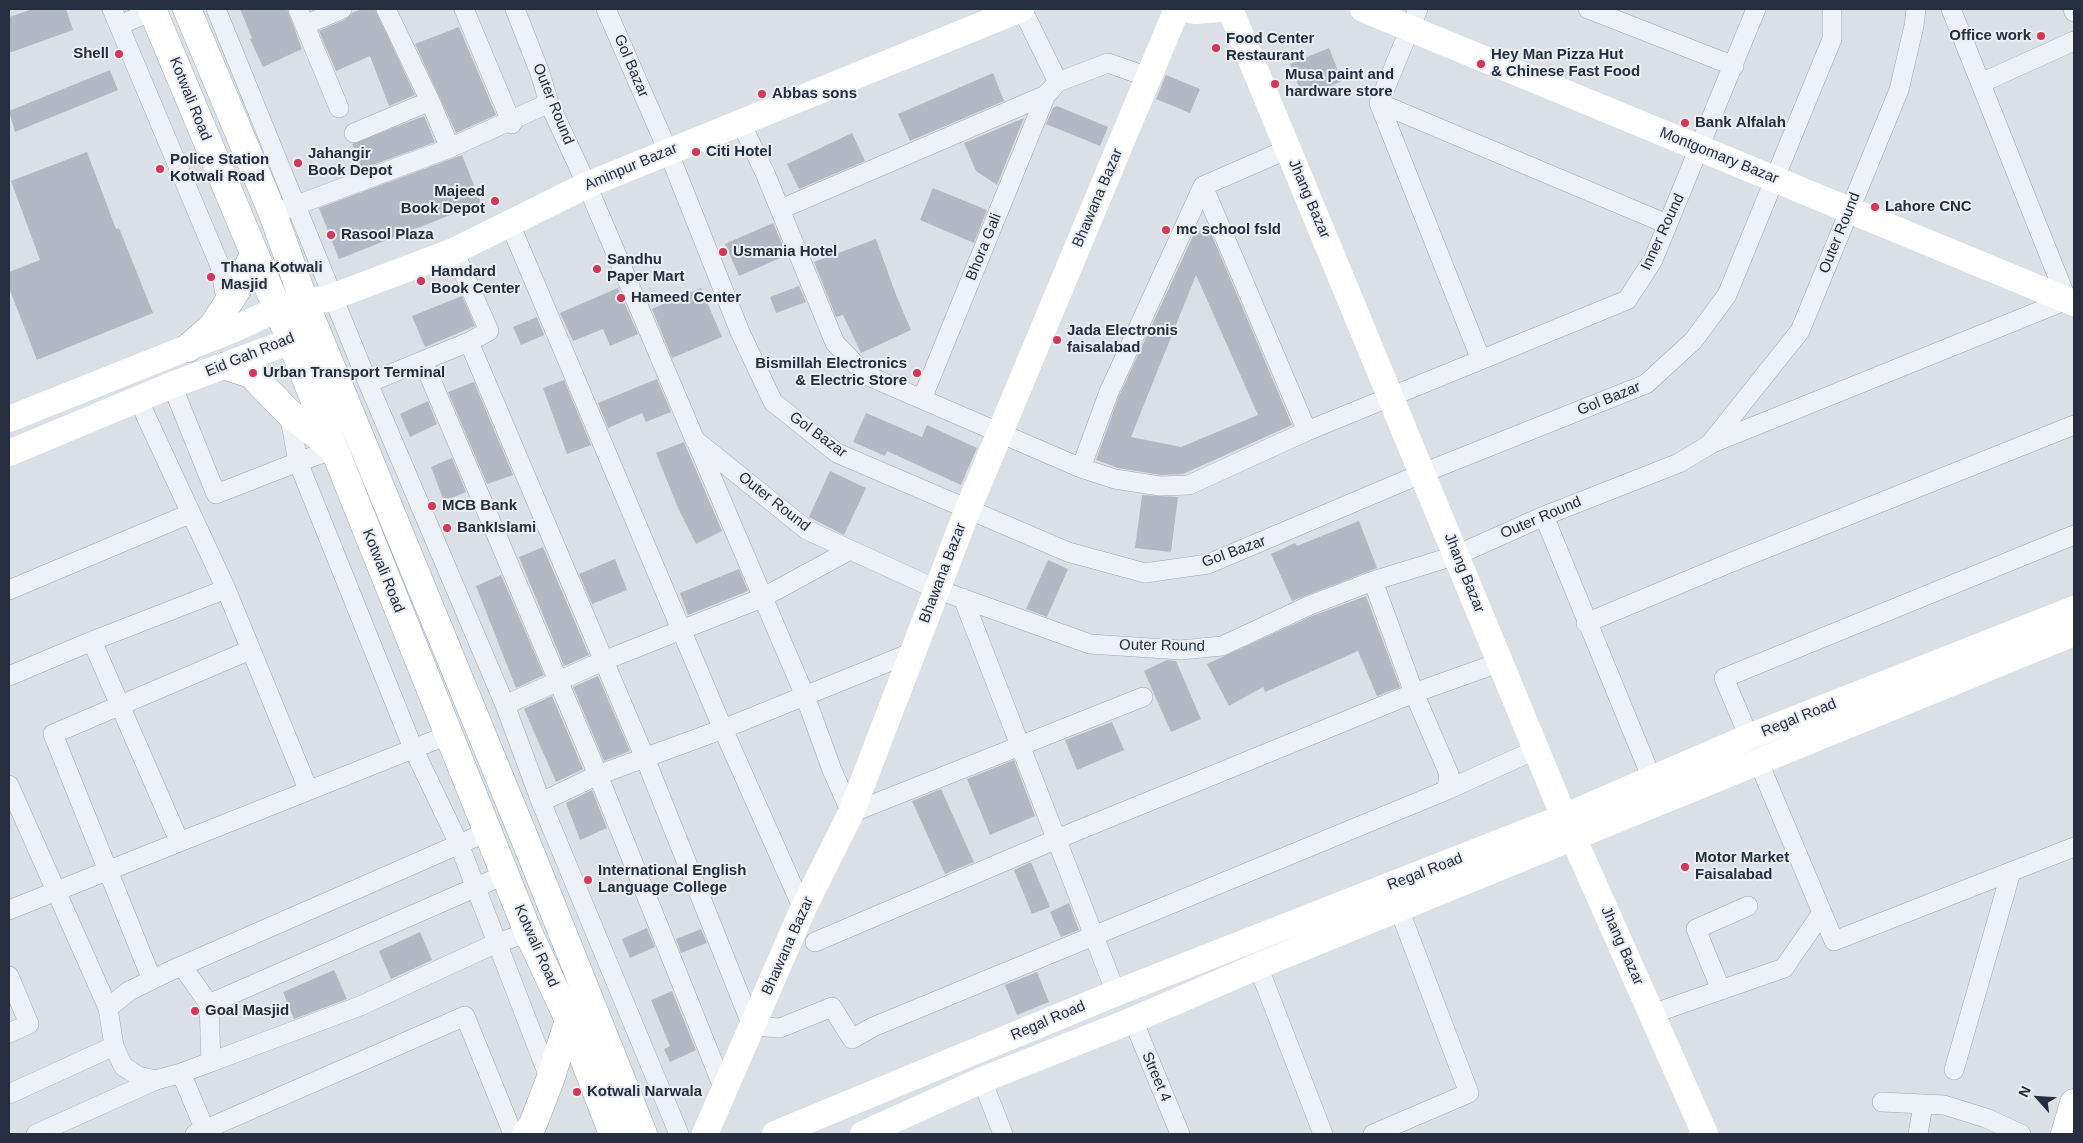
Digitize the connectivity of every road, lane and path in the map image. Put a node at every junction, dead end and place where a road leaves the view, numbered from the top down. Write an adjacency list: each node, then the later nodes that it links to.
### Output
1 (187, 9): 43 (main road, Kotwali Road)
2 (216, 9): 43 (street)
3 (342, 9): 21 (street)
4 (386, 9): 28 (street)
5 (464, 9): 32 (street)
6 (515, 9): 30 (street, Outer Round)
7 (606, 9): 38 (street, Gol Bazar)
8 (1177, 9): 25 (street, Bhawana Bazar)
9 (1184, 9): 10 (street)
10 (1218, 9)
11 (1230, 9): 37 (street, Jhang Bazar)
12 (1363, 9): 22 (street, Montgomary Bazar)
13 (1588, 9): 24 (street)
14 (1756, 9): 24 (street, Inner Round)
15 (1832, 9): 39 (street, Gol Bazar)
16 (1916, 9): 44 (street, Outer Round)
17 (1951, 9): 26 (street)
18 (153, 10): 20 (street); 48 (main road, Kotwali Road)
19 (1009, 11): 27 (street); 33 (street, Aminpur Bazar)
20 (115, 17): 49 (street)
21 (301, 17): 31 (street)
22 (1414, 18): 29 (street); 36 (street, Montgomary Bazar)
23 (2074, 41): 26 (street)
24 (1734, 66): 36 (street, Inner Round)
25 (1148, 78): 27 (street); 68 (street, Bhawana Bazar)
26 (1981, 83): 50 (street)
27 (1052, 88): 42 (street); 64 (street, Bhora Gali)
28 (430, 101): 34 (street); 35 (street)
29 (1379, 103): 46 (street); 57 (street)
30 (549, 104): 32 (street); 40 (street, Outer Round)
31 (339, 108)
32 (511, 123): 35 (street)
33 (741, 123): 38 (street, Aminpur Bazar); 42 (street, Inner Round)
34 (354, 133)
35 (450, 148): 43 (street)
36 (1700, 148): 39 (street, Montgomary Bazar); 46 (street, Inner Round)
37 (1288, 149): 41 (street); 62 (street, Jhang Bazar)
38 (668, 151): 40 (street, Aminpur Bazar); 77 (street, Gol Bazar)
39 (1775, 179): 44 (street, Montgomary Bazar); 76 (street, Gol Bazar)
40 (587, 185): 45 (street, Aminpur Bazar); 70 (street, Outer Round)
41 (1203, 186): 69 (street); 75 (street)
42 (781, 209): 64 (street, Inner Round)
43 (284, 210): 52 (main road, Kotwali Road)
44 (1849, 210): 50 (street, Montgomary Bazar); 71 (street, Outer Round)
45 (510, 224): 47 (street, Aminpur Bazar); 91 (street)
46 (1667, 224): 57 (street, Inner Round)
47 (454, 251): 52 (street, Aminpur Bazar); 55 (street)
48 (254, 254): 49 (street); 51 (main road); 53 (main road, Kotwali Road)
49 (220, 266): 51 (street)
50 (2070, 302): 71 (street)
51 (228, 305): 56 (main road)
52 (319, 305): 53 (street, Eid Gah Road); 54 (street, Eid Gah Road); 60 (street); 171 (main road, Kotwali Road)
53 (276, 310): 54 (main road, Kotwali Road); 56 (street, Eid Gah Road)
54 (291, 341): 59 (street, Eid Gah Road); 72 (main road, Kotwali Road)
55 (469, 342): 58 (street); 96 (street)
56 (188, 348): 66 (street, Eid Gah Road)
57 (1481, 360): 62 (street, Inner Round)
58 (423, 361): 60 (street); 99 (street)
59 (226, 366): 61 (street, Eid Gah Road); 65 (main road)
60 (368, 383): 103 (street)
61 (172, 385): 63 (street, Eid Gah Road); 74 (street)
62 (1391, 397): 69 (street, Inner Round); 76 (street, Jhang Bazar)
63 (138, 399): 73 (street, Eid Gah Road); 78 (street)
64 (922, 399): 68 (street, Inner Round)
65 (290, 413): 72 (main road); 74 (street)
66 (9, 419)
67 (2074, 425): 90 (street)
68 (1000, 431): 75 (street, Inner Round); 77 (street, Bhawana Bazar)
69 (1307, 431): 75 (street, Inner Round)
70 (695, 440): 81 (street, Outer Round); 87 (street)
71 (1709, 445): 79 (street, Outer Round)
72 (334, 449): 74 (street); 106 (main road, Kotwali Road)
73 (9, 453)
74 (298, 462): 109 (street)
75 (1082, 468)
76 (1423, 473): 77 (street, Gol Bazar); 82 (street, Jhang Bazar)
77 (968, 509): 85 (street, Bhawana Bazar)
78 (189, 514): 84 (street); 86 (street)
79 (1544, 516): 82 (street, Outer Round); 90 (street)
80 (2074, 535): 107 (street)
81 (850, 550): 85 (street, Outer Round); 87 (street)
82 (1457, 555): 83 (street, Outer Round); 97 (street, Jhang Bazar)
83 (1373, 581): 88 (street, Outer Round); 100 (street)
84 (226, 589): 93 (street); 94 (street)
85 (936, 589): 88 (street, Outer Round); 95 (street, Bhawana Bazar)
86 (9, 590)
87 (762, 598): 91 (street); 101 (street)
88 (963, 598): 108 (street)
89 (2074, 609): 107 (street, Regal Road)
90 (1586, 623): 114 (street)
91 (682, 631): 96 (street); 105 (street)
92 (2074, 633): 112 (street, Regal Road)
93 (92, 641): 98 (street); 104 (street)
94 (250, 650): 104 (street); 116 (street)
95 (913, 652): 101 (street); 119 (street, Bhawana Bazar)
96 (602, 661): 99 (street); 111 (street)
97 (1501, 662): 100 (street); 110 (street, Jhang Bazar)
98 (9, 676)
99 (558, 681): 103 (street); 113 (street)
100 (1414, 693): 117 (street); 122 (street)
101 (805, 696): 105 (street); 119 (street)
102 (1143, 697): 108 (street)
103 (505, 705): 118 (street)
104 (120, 706): 123 (street); 126 (street)
105 (724, 729): 111 (street); 132 (street)
106 (448, 735): 109 (street); 121 (main road, Kotwali Road)
107 (1749, 737): 114 (street, Regal Road)
108 (1020, 746): 119 (street); 122 (street)
109 (412, 748): 116 (street); 124 (street)
110 (1537, 749): 117 (street); 120 (street, Jhang Bazar)
111 (645, 758): 113 (street); 151 (street)
112 (1759, 763): 120 (street, Regal Road); 135 (street)
113 (598, 775): 118 (street); 160 (street)
114 (1652, 779): 120 (street, Regal Road)
115 (9, 786): 130 (street)
116 (308, 789): 123 (street)
117 (1447, 790): 137 (street)
118 (541, 802): 172 (street)
119 (851, 813): 132 (street, Bhawana Bazar)
120 (1569, 827): 133 (street, Regal Road); 145 (street, Regal Road); 148 (street, Jhang Bazar)
121 (487, 832): 124 (street); 128 (main road, Kotwali Road)
122 (1057, 839): 137 (street); 138 (street)
123 (178, 841): 126 (street)
124 (459, 844): 129 (street); 140 (street)
125 (2074, 847): 127 (street)
126 (108, 869): 130 (street); 143 (street)
127 (2011, 872): 135 (street); 155 (street)
128 (504, 875): 129 (street); 136 (main road, Kotwali Road)
129 (475, 888): 139 (street); 146 (street)
130 (56, 890): 134 (street); 147 (street)
131 (1748, 906): 144 (street)
132 (803, 909): 151 (street, Bhawana Bazar)
133 (1399, 909): 141 (street, Regal Road); 178 (street)
134 (9, 910)
135 (1822, 912): 144 (street)
136 (528, 932): 139 (street); 149 (main road, Kotwali Road)
137 (1095, 936): 145 (street); 151 (street)
138 (815, 942)
139 (499, 943): 154 (street); 158 (street)
140 (182, 966): 143 (street); 146 (street)
141 (1258, 966): 150 (street, Regal Road); 177 (street)
142 (9, 976): 152 (street)
143 (152, 980): 147 (street)
144 (1721, 990): 148 (street)
145 (1116, 993): 174 (street, Regal Road)
146 (209, 1004): 154 (street)
147 (108, 1008): 153 (street)
148 (1652, 1014): 179 (street, Jhang Bazar)
149 (569, 1020): 158 (main road); 170 (main road, Kotwali Road)
150 (1132, 1020): 159 (street, Regal Road); 176 (street, Street 4)
151 (752, 1026): 160 (street, Bhawana Bazar)
152 (9, 1033)
153 (114, 1046): 157 (street); 161 (street)
154 (211, 1062): 156 (street)
155 (1954, 1070)
156 (181, 1074): 157 (street); 166 (street)
157 (156, 1080): 167 (street)
158 (550, 1080): 169 (main road)
159 (982, 1080): 165 (street, Regal Road); 175 (street)
160 (725, 1092): 173 (street, Bhawana Bazar)
161 (9, 1094)
162 (1882, 1102): 164 (street)
163 (2074, 1103): 182 (main road)
164 (1923, 1105): 180 (street); 181 (street)
165 (880, 1131)
166 (200, 1132): 168 (street)
167 (36, 1134)
168 (513, 1134)
169 (526, 1134)
170 (613, 1134)
171 (643, 1134)
172 (679, 1134)
173 (704, 1134)
174 (775, 1134)
175 (1004, 1134)
176 (1180, 1134)
177 (1323, 1134)
178 (1373, 1134)
179 (1705, 1134)
180 (1918, 1134)
181 (2021, 1134)
182 (2065, 1134)

